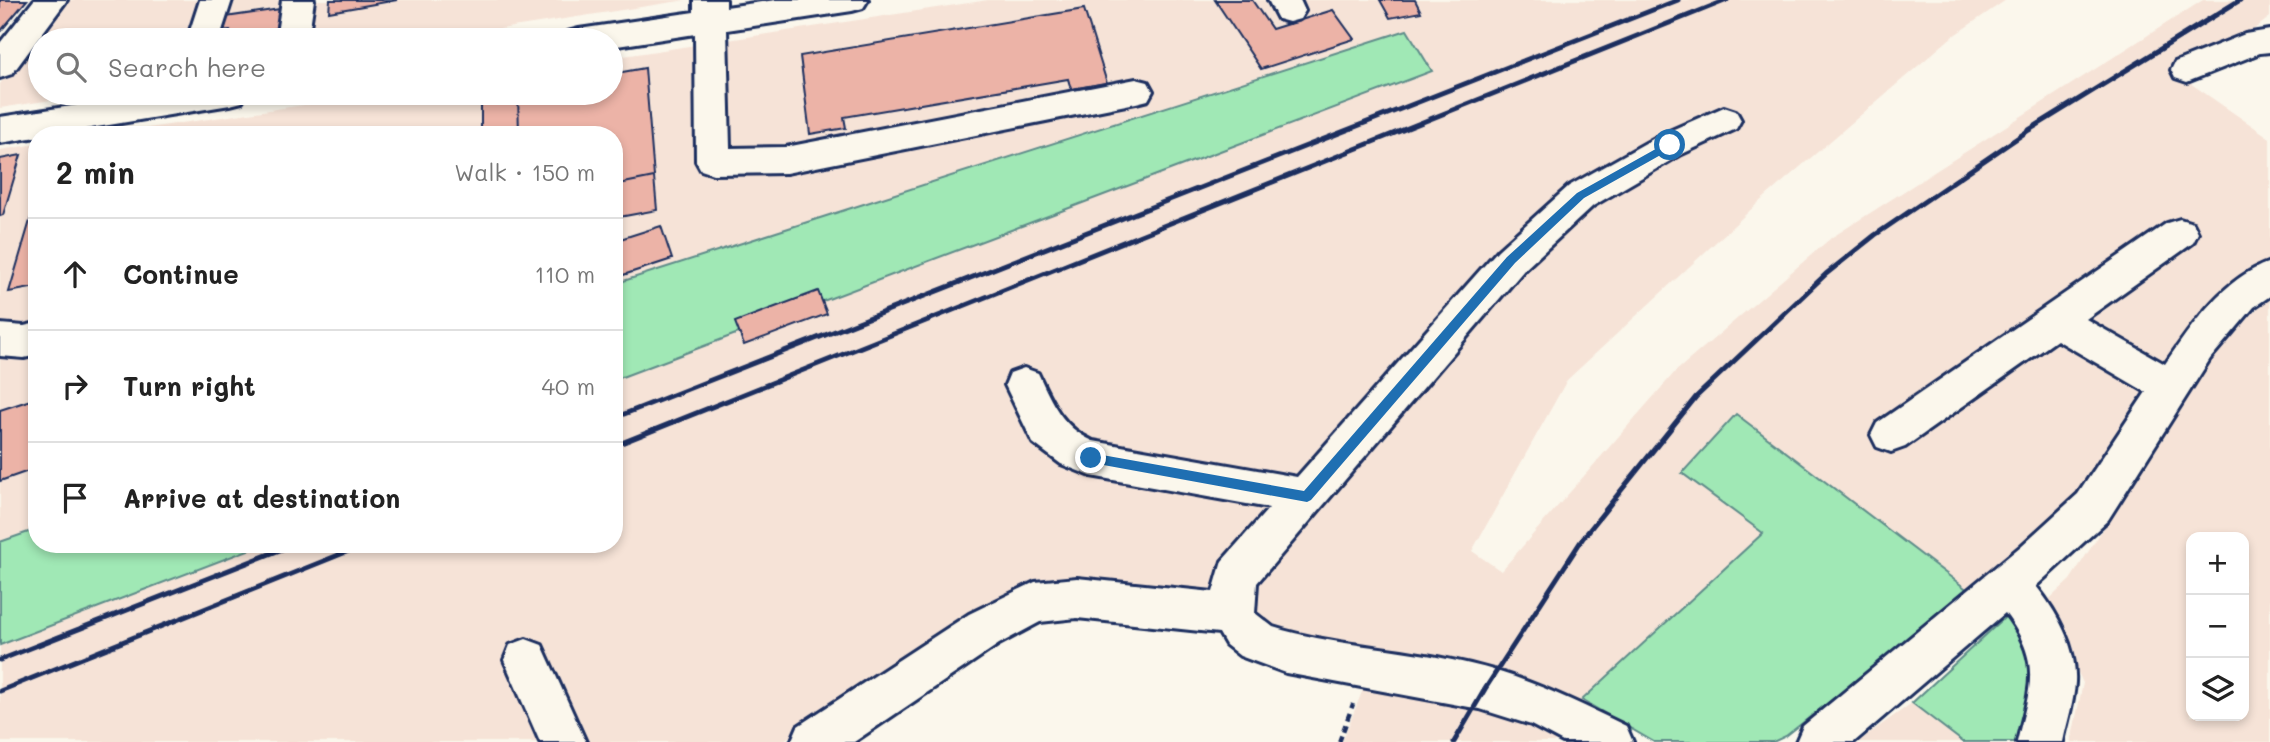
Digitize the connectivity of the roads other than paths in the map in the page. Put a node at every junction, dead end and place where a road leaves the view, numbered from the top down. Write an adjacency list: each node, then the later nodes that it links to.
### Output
1 (51, 0): 6 (street)
2 (216, 0): 7 (street)
3 (298, 0): 8 (street)
4 (852, 0): 5 (street)
5 (711, 10): 10 (street); 14 (street)
6 (29, 28)
7 (207, 28)
8 (294, 28)
9 (28, 30): 12 (street)
10 (623, 30)
11 (2270, 41): 13 (street)
12 (0, 66)
13 (2188, 71)
14 (1136, 91)
15 (135, 105): 17 (street)
16 (1724, 120): 26 (street)
17 (0, 130)
18 (2180, 233): 20 (street)
19 (2270, 278): 24 (street)
20 (2055, 320): 24 (street); 25 (street)
21 (0, 340): 22 (street)
22 (28, 341)
23 (1024, 385): 26 (street)
24 (2171, 387): 27 (street)
25 (1891, 435)
26 (1307, 496): 28 (street)
27 (2007, 584): 33 (street); 34 (street)
28 (1232, 614): 31 (street); 32 (street)
29 (526, 660): 30 (street)
30 (563, 742)
31 (814, 742)
32 (1610, 742)
33 (1819, 742)
34 (2040, 742)

